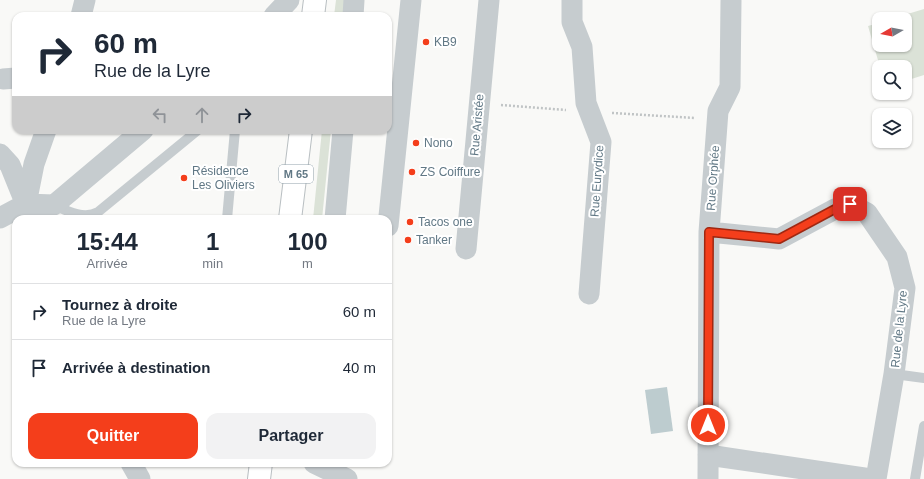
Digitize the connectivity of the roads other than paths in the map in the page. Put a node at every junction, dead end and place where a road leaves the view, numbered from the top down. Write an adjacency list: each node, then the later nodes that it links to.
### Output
1 (85, 0): 9 (street)
2 (289, 0): 10 (street)
3 (315, 0): 11 (main road)
4 (354, 0): 12 (street)
5 (411, 0): 29 (street)
6 (488, 0): 32 (street, Rue Aristée)
7 (572, 0): 33 (street, Rue Eurydice)
8 (732, 1): 31 (street, Rue Orphée)
9 (82, 12)
10 (278, 12)
11 (314, 12)
12 (353, 12)
13 (45, 134): 21 (street)
14 (138, 134): 20 (street)
15 (193, 134): 25 (lane)
16 (235, 134): 26 (lane)
17 (301, 134): 27 (main road, M 65)
18 (343, 134): 28 (street)
19 (0, 154): 21 (street)
20 (54, 205): 21 (street); 24 (lane)
21 (28, 212): 23 (street)
22 (12, 215): 30 (street)
23 (14, 215)
24 (84, 215)
25 (94, 215)
26 (228, 215)
27 (290, 215)
28 (335, 215)
29 (389, 215)
30 (0, 218)
31 (709, 232): 34 (street, Rue de la Lyre); 37 (street, Rue Orphée)
32 (466, 250)
33 (589, 294)
34 (894, 374): 35 (lane); 46 (street, Rue de la Lyre)
35 (924, 378)
36 (924, 426): 47 (lane)
37 (708, 455): 44 (street, Rue Orphée); 45 (street)
38 (133, 467): 41 (street)
39 (261, 467): 42 (main road)
40 (319, 468): 43 (street)
41 (140, 479)
42 (260, 479)
43 (347, 479)
44 (708, 479)
45 (871, 479)
46 (876, 479)
47 (915, 479)

